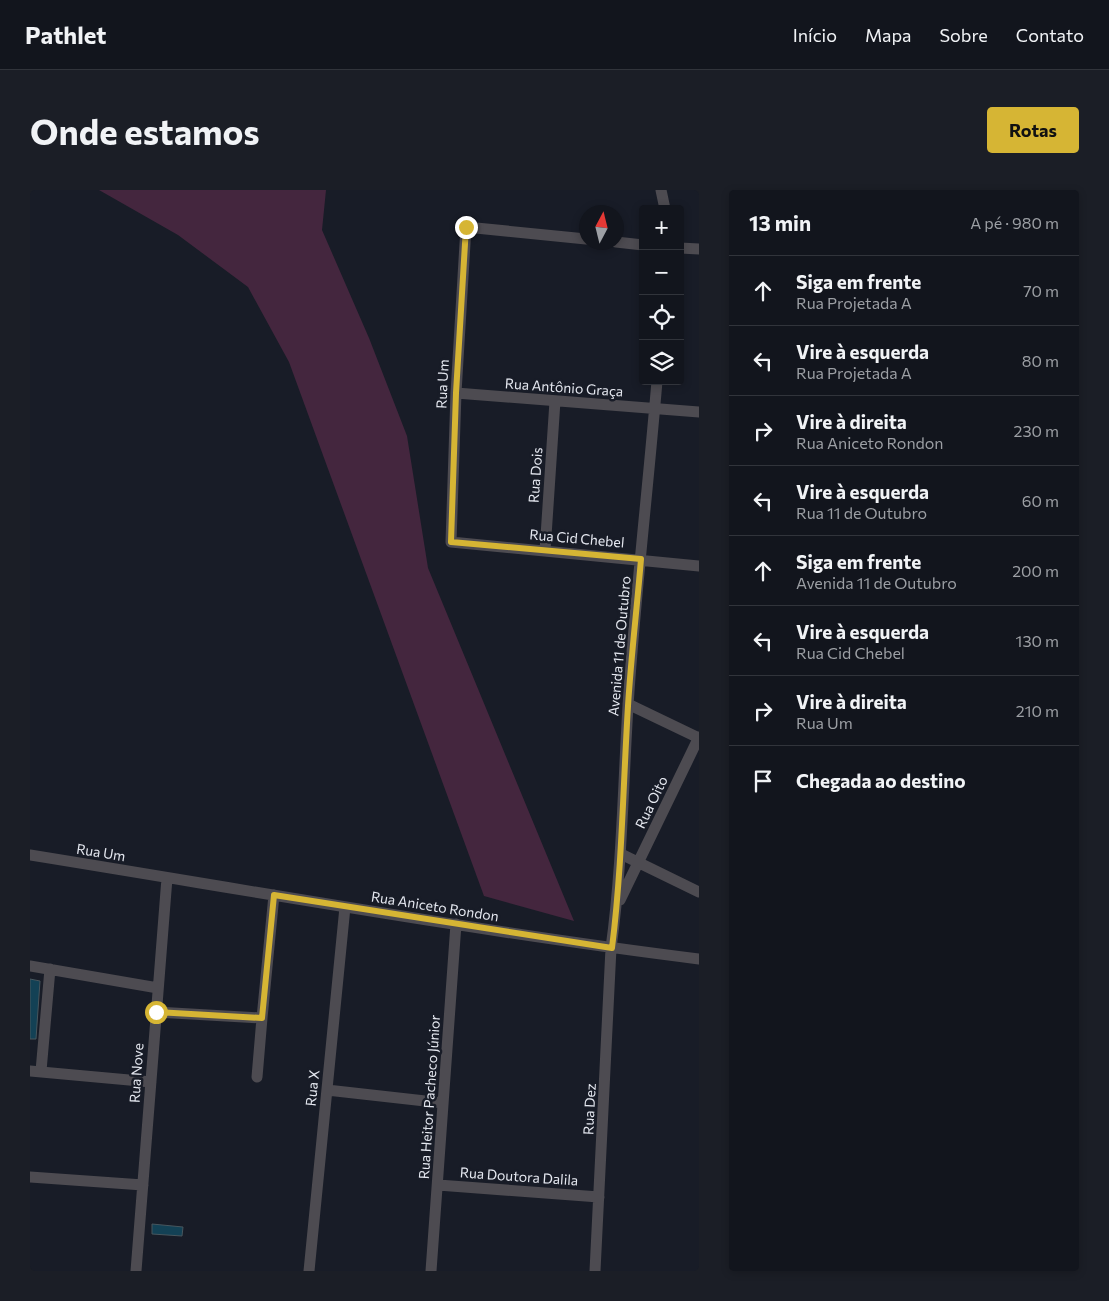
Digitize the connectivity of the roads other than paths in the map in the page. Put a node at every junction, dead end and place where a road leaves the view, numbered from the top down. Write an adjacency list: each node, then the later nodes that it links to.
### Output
1 (661, 190): 2 (street)
2 (663, 205)
3 (579, 238): 9 (street, Rua Um)
4 (624, 243): 5 (street)
5 (639, 245)
6 (684, 248): 7 (street)
7 (699, 249)
8 (657, 385): 11 (street, Avenida 11 de Outubro)
9 (456, 393): 10 (street, Rua Antônio Graça); 13 (street, Rua Um)
10 (555, 401): 11 (street, Rua Antônio Graça); 14 (street, Rua Dois)
11 (655, 409): 12 (street, Rua Antônio Graça); 15 (street, Avenida 11 de Outubro)
12 (699, 412)
13 (451, 542): 14 (street, Rua Cid Chebel)
14 (545, 551): 15 (street, Rua Cid Chebel)
15 (641, 559): 16 (street, Rua Cid Chebel); 17 (street, Avenida 11 de Outubro)
16 (699, 566)
17 (628, 704): 18 (street); 19 (street, Avenida 11 de Outubro)
18 (699, 738): 21 (street, Rua Oito)
19 (621, 854): 21 (street); 25 (street, Avenida 11 de Outubro)
20 (30, 855): 22 (street, Rua Um)
21 (638, 862): 23 (street); 25 (street, Rua Oito)
22 (167, 878): 24 (street, Rua Aniceto Rondon); 32 (street, Rua Nove)
23 (699, 892)
24 (274, 895): 26 (street, Rua Aniceto Rondon); 34 (street)
25 (617, 906): 28 (street, Rua Dez)
26 (345, 907): 27 (street, Rua Aniceto Rondon); 38 (street, Rua X)
27 (456, 924): 28 (street, Rua Aniceto Rondon); 39 (street, Rua Heitor Pacheco Júnior)
28 (612, 948): 29 (street, Rua Aniceto Rondon); 43 (street, Rua Dez)
29 (699, 959)
30 (30, 966): 31 (street)
31 (50, 969): 32 (street); 35 (street)
32 (158, 988): 33 (street, Rua Nove)
33 (156, 1012): 34 (street); 37 (street, Rua Nove)
34 (262, 1018): 36 (street)
35 (36, 1071): 37 (street)
36 (257, 1077)
37 (151, 1082): 41 (street, Rua Nove)
38 (327, 1090): 39 (street); 45 (street, Rua X)
39 (444, 1102): 42 (street, Rua Heitor Pacheco Júnior)
40 (30, 1177): 41 (street)
41 (143, 1185): 44 (street, Rua Nove)
42 (438, 1185): 43 (street, Rua Doutora Dalila); 46 (street, Rua Heitor Pacheco Júnior)
43 (599, 1197): 47 (street, Rua Dez)
44 (136, 1271)
45 (309, 1271)
46 (431, 1271)
47 (596, 1271)

